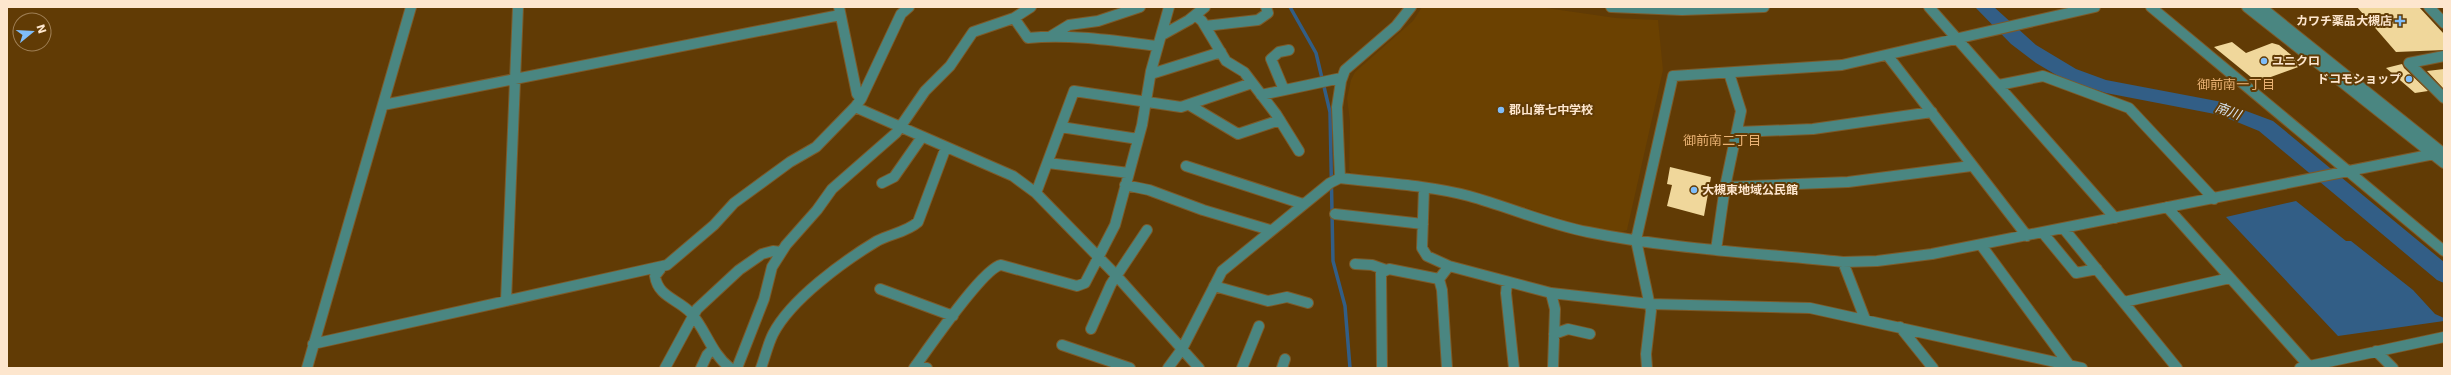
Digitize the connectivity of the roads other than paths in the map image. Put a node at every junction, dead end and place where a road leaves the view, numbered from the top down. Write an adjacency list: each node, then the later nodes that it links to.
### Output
1 (411, 7): 42 (street)
2 (518, 7): 33 (street)
3 (909, 7): 41 (street)
4 (1031, 7): 20 (street)
5 (1140, 7): 24 (street)
6 (1169, 7): 23 (street)
7 (1205, 7): 19 (street)
8 (1266, 7): 22 (street)
9 (1411, 7): 34 (street)
10 (1611, 7): 11 (street)
11 (1764, 7)
12 (1929, 7): 25 (street)
13 (2094, 7): 25 (street)
14 (2151, 7): 58 (street)
15 (2247, 7): 53 (street)
16 (2261, 7): 53 (street)
17 (2429, 7): 21 (street)
18 (839, 11): 33 (street); 41 (street)
19 (1195, 15): 22 (street); 23 (street)
20 (1014, 18): 24 (street); 47 (street)
21 (2444, 23)
22 (1205, 26): 28 (street)
23 (1162, 35): 26 (street)
24 (1051, 36): 26 (street)
25 (1958, 40): 29 (street); 36 (street)
26 (1158, 46): 31 (street)
27 (1289, 50): 37 (street)
28 (1221, 52): 31 (street); 35 (street)
29 (1888, 56): 32 (street); 44 (street)
30 (2444, 56): 39 (street)
31 (1151, 74): 40 (street)
32 (1729, 74): 48 (street); 77 (street)
33 (516, 78): 42 (street); 96 (street)
34 (1340, 78): 37 (street); 60 (street)
35 (1252, 83): 38 (street); 43 (street)
36 (1999, 85): 66 (street); 70 (street)
37 (1284, 90): 38 (street)
38 (1261, 95): 45 (street)
39 (2444, 98)
40 (1147, 102): 43 (street); 46 (street); 50 (street)
41 (858, 103): 47 (street); 86 (street)
42 (382, 105): 109 (street)
43 (1191, 106): 45 (street)
44 (1932, 112): 48 (street); 57 (street)
45 (1280, 120): 52 (street)
46 (1061, 126): 50 (street); 54 (street)
47 (900, 128): 49 (street); 81 (street)
48 (1737, 132): 63 (street)
49 (922, 137): 51 (street); 61 (street)
50 (1138, 139): 59 (street)
51 (946, 147): 65 (street); 123 (street)
52 (1299, 151)
53 (2441, 153): 55 (street); 58 (street)
54 (1048, 163): 59 (street); 65 (street)
55 (2444, 163)
56 (1186, 166): 67 (street)
57 (1971, 166): 63 (street); 76 (street)
58 (2346, 172): 66 (street); 80 (street)
59 (1129, 173): 62 (street)
60 (1340, 178): 64 (street); 67 (street)
61 (882, 184)
62 (1125, 185): 74 (street); 82 (street)
63 (1725, 187): 79 (street)
64 (1424, 188): 71 (street); 77 (street)
65 (1036, 193): 82 (street)
66 (2214, 199): 68 (street)
67 (1303, 204): 74 (street)
68 (2167, 207): 70 (street); 90 (street)
69 (1335, 214): 71 (street)
70 (2115, 218): 72 (street)
71 (1423, 224): 85 (street)
72 (2064, 229): 75 (street); 87 (street)
73 (1147, 230): 89 (street)
74 (1270, 230): 93 (street)
75 (2043, 233): 76 (street); 87 (street)
76 (2027, 236): 78 (street)
77 (1636, 240): 79 (street); 99 (street)
78 (1981, 245): 83 (street); 115 (street)
79 (1716, 250): 83 (street)
80 (2444, 251)
81 (781, 252): 100 (street); 122 (street)
82 (1098, 256): 89 (street); 101 (street)
83 (1843, 262): 102 (street)
84 (1355, 264): 88 (street)
85 (1449, 266): 91 (street); 92 (street)
86 (662, 267): 96 (street); 100 (street)
87 (2097, 269): 97 (street)
88 (1386, 270): 91 (street); 128 (street)
89 (1116, 276): 105 (street); 112 (street)
90 (2230, 278): 97 (street); 117 (street)
91 (1439, 279): 129 (street)
92 (1508, 283): 95 (street); 130 (street)
93 (1214, 286): 98 (street); 112 (street)
94 (880, 289): 101 (street)
95 (1551, 293): 99 (street); 106 (street)
96 (506, 301): 109 (street)
97 (2124, 302): 135 (street)
98 (1308, 303)
99 (1650, 304): 102 (street); 132 (street)
100 (693, 316): 111 (street); 119 (street)
101 (953, 316): 116 (street)
102 (1865, 319): 104 (street)
103 (1259, 326): 127 (street)
104 (1900, 327): 114 (street); 133 (street)
105 (1091, 329)
106 (1554, 334): 107 (street); 131 (street)
107 (1590, 334)
108 (2444, 337): 113 (street)
109 (313, 344): 118 (street)
110 (1062, 345): 124 (street)
111 (713, 349): 120 (street); 121 (street)
112 (1182, 349): 125 (street); 126 (street)
113 (2376, 351): 117 (street); 136 (street)
114 (2039, 363): 115 (street)
115 (2070, 366): 134 (street)
116 (919, 367)
117 (2304, 367)
118 (307, 368)
119 (665, 368)
120 (701, 368)
121 (730, 368)
122 (737, 368)
123 (761, 368)
124 (1130, 368)
125 (1168, 368)
126 (1200, 368)
127 (1242, 368)
128 (1382, 368)
129 (1448, 368)
130 (1514, 368)
131 (1553, 368)
132 (1647, 368)
133 (1933, 368)
134 (2082, 368)
135 (2177, 368)
136 (2393, 368)

